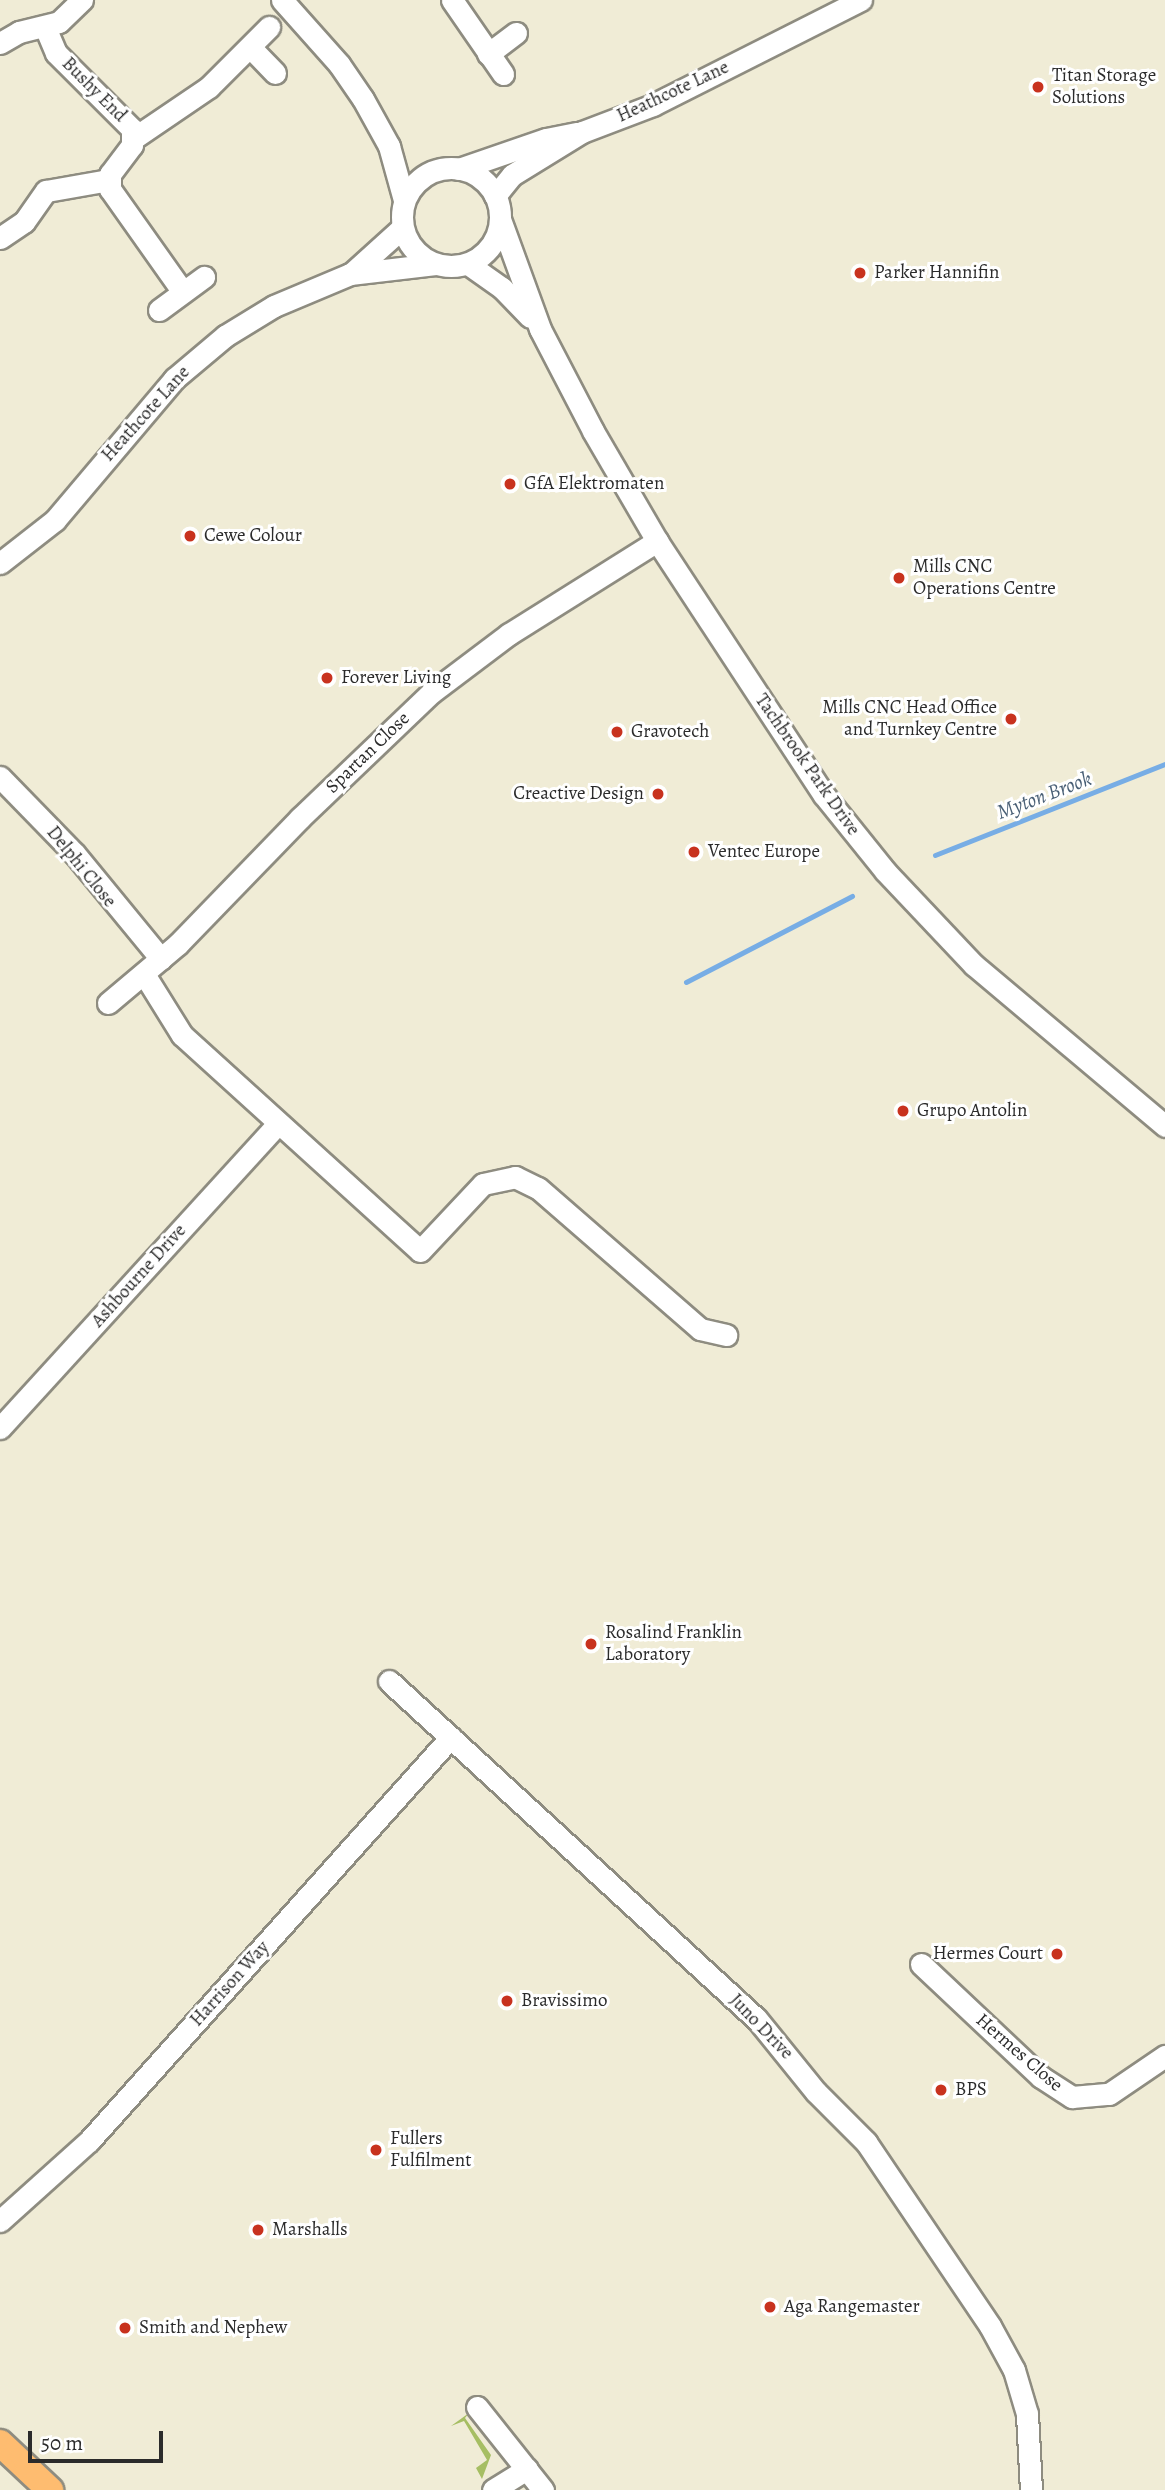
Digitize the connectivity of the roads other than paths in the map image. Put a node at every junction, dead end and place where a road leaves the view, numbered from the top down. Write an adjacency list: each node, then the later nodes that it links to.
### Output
1 (82, 0): 5 (street)
2 (282, 0): 15 (street)
3 (452, 0): 10 (street)
4 (861, 0): 13 (street, Heathcote Lane)
5 (45, 27): 8 (street); 14 (street, Bushy End)
6 (269, 27): 9 (street)
7 (516, 33): 10 (street)
8 (0, 43)
9 (250, 47): 11 (street); 14 (street)
10 (488, 54): 12 (street)
11 (275, 73)
12 (503, 74)
13 (582, 132): 16 (street); 19 (street, Heathcote Lane)
14 (134, 138): 18 (street, Bushy End)
15 (389, 146): 17 (street); 20 (street)
16 (459, 169): 17 (street); 19 (street)
17 (426, 174): 20 (street)
18 (109, 180): 23 (street); 28 (street)
19 (495, 195): 21 (street)
20 (404, 200): 22 (street)
21 (500, 219): 25 (street); 30 (street, Tachbrook Park Drive)
22 (402, 228): 24 (street); 26 (street, Heathcote Lane)
23 (0, 238)
24 (435, 264): 25 (street); 26 (street, Heathcote Lane)
25 (468, 264): 30 (street, Tachbrook Park Drive)
26 (350, 274): 32 (street, Heathcote Lane)
27 (204, 277): 28 (street)
28 (183, 292): 29 (street)
29 (159, 310)
30 (540, 330): 31 (street, Tachbrook Park Drive)
31 (657, 541): 34 (street, Spartan Close); 38 (street, Tachbrook Park Drive)
32 (0, 562)
33 (0, 777): 34 (street, Delphi Close)
34 (161, 959): 35 (street, Spartan Close)
35 (144, 974): 36 (street, Spartan Close); 37 (street)
36 (108, 1003)
37 (278, 1124): 39 (street); 40 (street, Ashbourne Drive)
38 (1165, 1126)
39 (726, 1335)
40 (0, 1429)
41 (389, 1681): 42 (street, Juno Drive)
42 (451, 1737): 45 (street, Harrison Way); 52 (street, Juno Drive)
43 (920, 1964): 44 (street, Hermes Close)
44 (1165, 2056)
45 (0, 2221)
46 (477, 2407): 48 (street)
47 (0, 2443): 49 (main road)
48 (527, 2469): 50 (street); 51 (street)
49 (50, 2490)
50 (494, 2490)
51 (543, 2490)
52 (1031, 2490)

